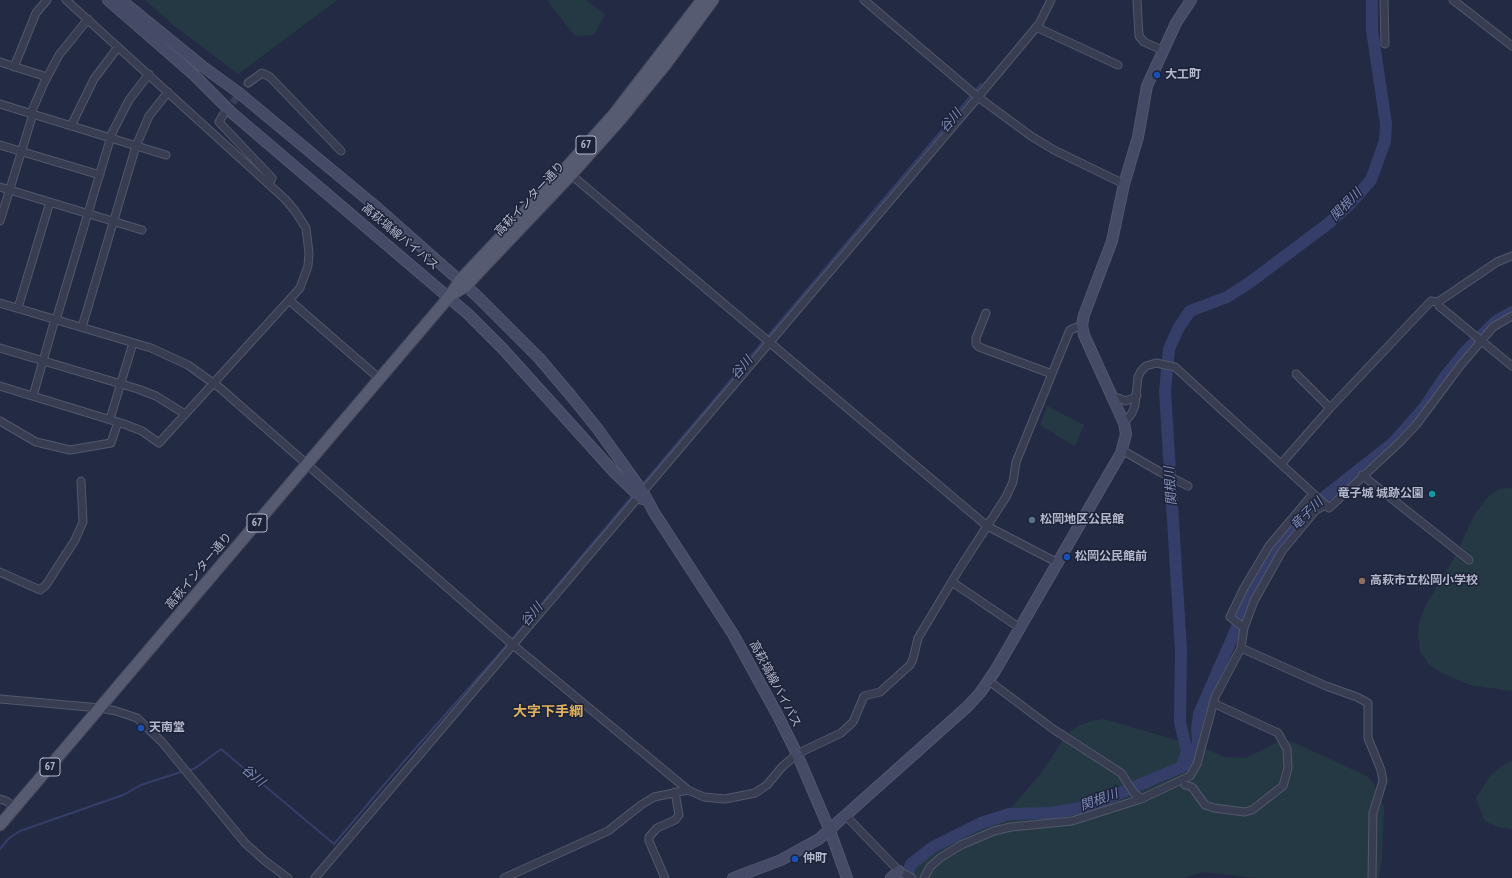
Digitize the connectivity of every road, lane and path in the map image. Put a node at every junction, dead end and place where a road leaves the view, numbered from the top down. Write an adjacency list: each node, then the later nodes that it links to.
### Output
1 (47, 0): 21 (street)
2 (66, 0): 13 (street)
3 (108, 0): 50 (main road, 高萩塙線バイパス)
4 (121, 0): 49 (main road, 高萩塙線バイパス)
5 (702, 0): 37 (main road, 高萩インター通り / 67)
6 (713, 0): 37 (main road, 高萩インター通り / 67)
7 (864, 0): 26 (street)
8 (1051, 0): 14 (street)
9 (1137, 0): 18 (street)
10 (1191, 0): 18 (main road)
11 (1384, 0): 15 (street)
12 (1453, 0): 16 (street)
13 (88, 19): 17 (street); 23 (street)
14 (1036, 27): 20 (street); 26 (street)
15 (1385, 44)
16 (1512, 46)
17 (118, 47): 22 (street); 30 (street)
18 (1164, 51): 40 (main road)
19 (0, 62): 21 (street)
20 (1118, 65)
21 (14, 67): 23 (street)
22 (149, 74): 25 (street); 31 (street)
23 (47, 77): 28 (street)
24 (248, 83): 34 (street)
25 (168, 92): 33 (street); 39 (street)
26 (978, 97): 40 (street); 61 (street)
27 (0, 104): 28 (street)
28 (32, 113): 30 (street); 35 (street)
29 (223, 115): 39 (street)
30 (71, 126): 31 (street)
31 (111, 138): 33 (street); 38 (street)
32 (0, 145): 35 (street)
33 (136, 146): 36 (street); 46 (street)
34 (341, 151)
35 (21, 152): 38 (street); 42 (street)
36 (166, 155)
37 (568, 172): 49 (main road, 高萩インター通り / 67); 61 (street)
38 (100, 175): 44 (street)
39 (269, 184): 51 (street)
40 (1124, 184): 58 (main road)
41 (0, 187): 42 (street)
42 (10, 190): 43 (street); 45 (street)
43 (50, 202): 44 (street); 54 (street)
44 (88, 214): 46 (street); 57 (street)
45 (0, 220)
46 (114, 221): 47 (street); 59 (street)
47 (142, 230)
48 (1512, 256): 52 (street)
49 (463, 283): 50 (main road, 高萩インター通り / 67); 87 (main road, 高萩塙線バイパス)
50 (449, 297): 68 (main road, 高萩インター通り / 67); 87 (main road, 高萩塙線バイパス)
51 (289, 300): 68 (street); 69 (street)
52 (1438, 302): 60 (street); 75 (street)
53 (0, 303): 54 (street)
54 (18, 308): 57 (street)
55 (986, 313): 66 (street)
56 (1512, 316): 60 (street)
57 (56, 319): 59 (street); 64 (street)
58 (1082, 325): 66 (street); 73 (main road)
59 (82, 327): 62 (street)
60 (1482, 340): 65 (street); 84 (street)
61 (769, 342): 87 (street); 90 (street)
62 (133, 343): 69 (street); 70 (street)
63 (0, 348): 64 (street)
64 (43, 361): 70 (street); 72 (street)
65 (1512, 366)
66 (1052, 374): 90 (street)
67 (1296, 374): 75 (street)
68 (380, 379): 83 (main road, 高萩インター通り / 67)
69 (213, 383): 76 (street); 83 (street)
70 (121, 384): 76 (street); 77 (street)
71 (0, 386): 72 (street)
72 (33, 396): 77 (street)
73 (1112, 396): 74 (street); 80 (main road)
74 (1137, 396): 80 (street); 82 (street)
75 (1330, 408): 82 (street)
76 (186, 414): 79 (street)
77 (110, 420): 79 (street)
78 (0, 421): 79 (street)
79 (118, 422)
80 (1124, 423): 81 (main road)
81 (1122, 450): 86 (street); 92 (main road)
82 (1280, 464): 88 (street)
83 (307, 465): 97 (street); 102 (main road, 高萩インター通り / 67)
84 (1362, 475): 89 (street); 91 (street)
85 (80, 481): 93 (street)
86 (1188, 486)
87 (641, 494): 97 (street); 103 (main road, 高萩塙線バイパス)
88 (1314, 495): 89 (street); 96 (street)
89 (1326, 505): 96 (street)
90 (987, 526): 92 (street); 94 (street)
91 (1469, 560)
92 (1058, 564): 95 (main road)
93 (0, 572)
94 (952, 582): 95 (street); 103 (street)
95 (1020, 628): 99 (main road)
96 (1244, 628): 98 (street)
97 (513, 645): 105 (street); 115 (street)
98 (1241, 648): 101 (street); 122 (street)
99 (989, 681): 108 (street); 110 (main road)
100 (0, 699): 102 (street)
101 (1213, 703): 104 (street); 108 (street)
102 (100, 708): 109 (main road, 高萩インター通り / 67); 114 (street)
103 (797, 754): 105 (street); 112 (main road, 高萩塙線バイパス)
104 (1185, 785)
105 (688, 790): 106 (street)
106 (675, 792): 116 (street); 117 (street)
107 (0, 799): 109 (street)
108 (1141, 799): 121 (street)
109 (15, 807): 111 (main road, 高萩インター通り / 67)
110 (846, 816): 112 (main road); 113 (street)
111 (0, 825)
112 (830, 831): 118 (main road); 119 (main road, 高萩塙線バイパス)
113 (898, 874): 120 (street)
114 (288, 878)
115 (315, 878)
116 (504, 878)
117 (665, 878)
118 (733, 878)
119 (847, 878)
120 (912, 878)
121 (924, 878)
122 (1372, 878)

